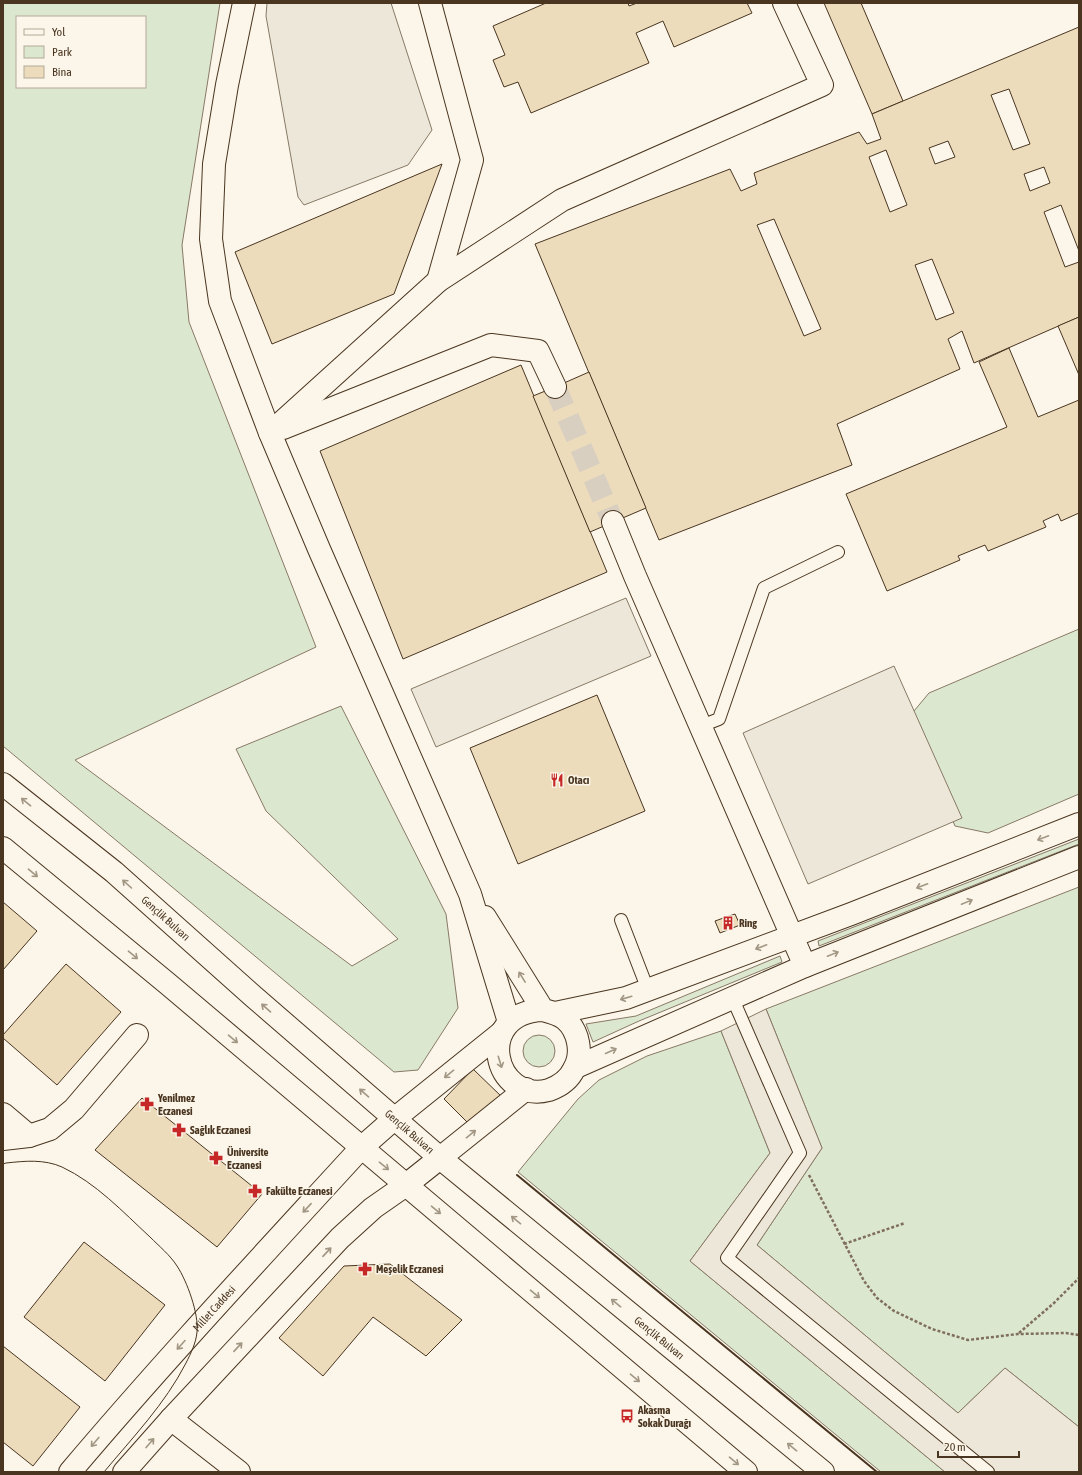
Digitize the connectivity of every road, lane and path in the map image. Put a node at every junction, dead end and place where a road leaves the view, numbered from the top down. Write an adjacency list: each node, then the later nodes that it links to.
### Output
1 (244, 3): 6 (main road)
2 (430, 3): 4 (main road)
3 (784, 3): 4 (main road)
4 (438, 281): 6 (main road)
5 (555, 387): 6 (main road)
6 (270, 433): 14 (main road)
7 (613, 522): 9 (main road)
8 (838, 552): 9 (lane)
9 (701, 726): 16 (main road)
10 (3, 784): 26 (main road, Gençlik Bulvarı, one-way to 10)
11 (1079, 824): 16 (main road, one-way to 16)
12 (3, 848): 29 (main road, one-way to 29)
13 (1079, 857): 17 (main road, one-way to 13)
14 (470, 894): 20 (main road, one-way to 14); 21 (main road)
15 (621, 920): 18 (lane)
16 (792, 935): 17 (main road); 18 (main road, one-way to 18)
17 (805, 966): 19 (main road)
18 (648, 990): 20 (main road, one-way to 20)
19 (732, 998): 23 (main road, one-way to 19); 30 (lane)
20 (549, 1011): 21 (main road); 23 (main road)
21 (505, 1028): 24 (main road, one-way to 24); 26 (main road, Millet Caddesi, one-way to 26)
22 (137, 1035): 27 (main road)
23 (576, 1067): 24 (main road)
24 (526, 1089): 31 (main road, one-way to 24)
25 (3, 1114): 27 (main road)
26 (394, 1119): 29 (main road, Millet Caddesi); 31 (main road, Gençlik Bulvarı)
27 (29, 1136): 28 (main road)
28 (3, 1139)
29 (361, 1148): 32 (main road, one-way to 32); 39 (main road, Millet Caddesi, one-way to 39)
30 (800, 1153): 34 (path); 44 (lane)
31 (440, 1158): 32 (main road); 43 (main road, Gençlik Bulvarı, one-way to 31)
32 (406, 1185): 38 (main road, one-way to 32); 42 (main road, one-way to 42)
33 (905, 1223): 34 (path)
34 (844, 1244): 36 (path)
35 (1079, 1278): 36 (path)
36 (1018, 1334): 37 (path)
37 (1079, 1335)
38 (171, 1418): 40 (main road, one-way to 38); 41 (main road)
39 (70, 1472)
40 (124, 1472)
41 (239, 1472)
42 (746, 1472)
43 (823, 1472)
44 (988, 1472)

